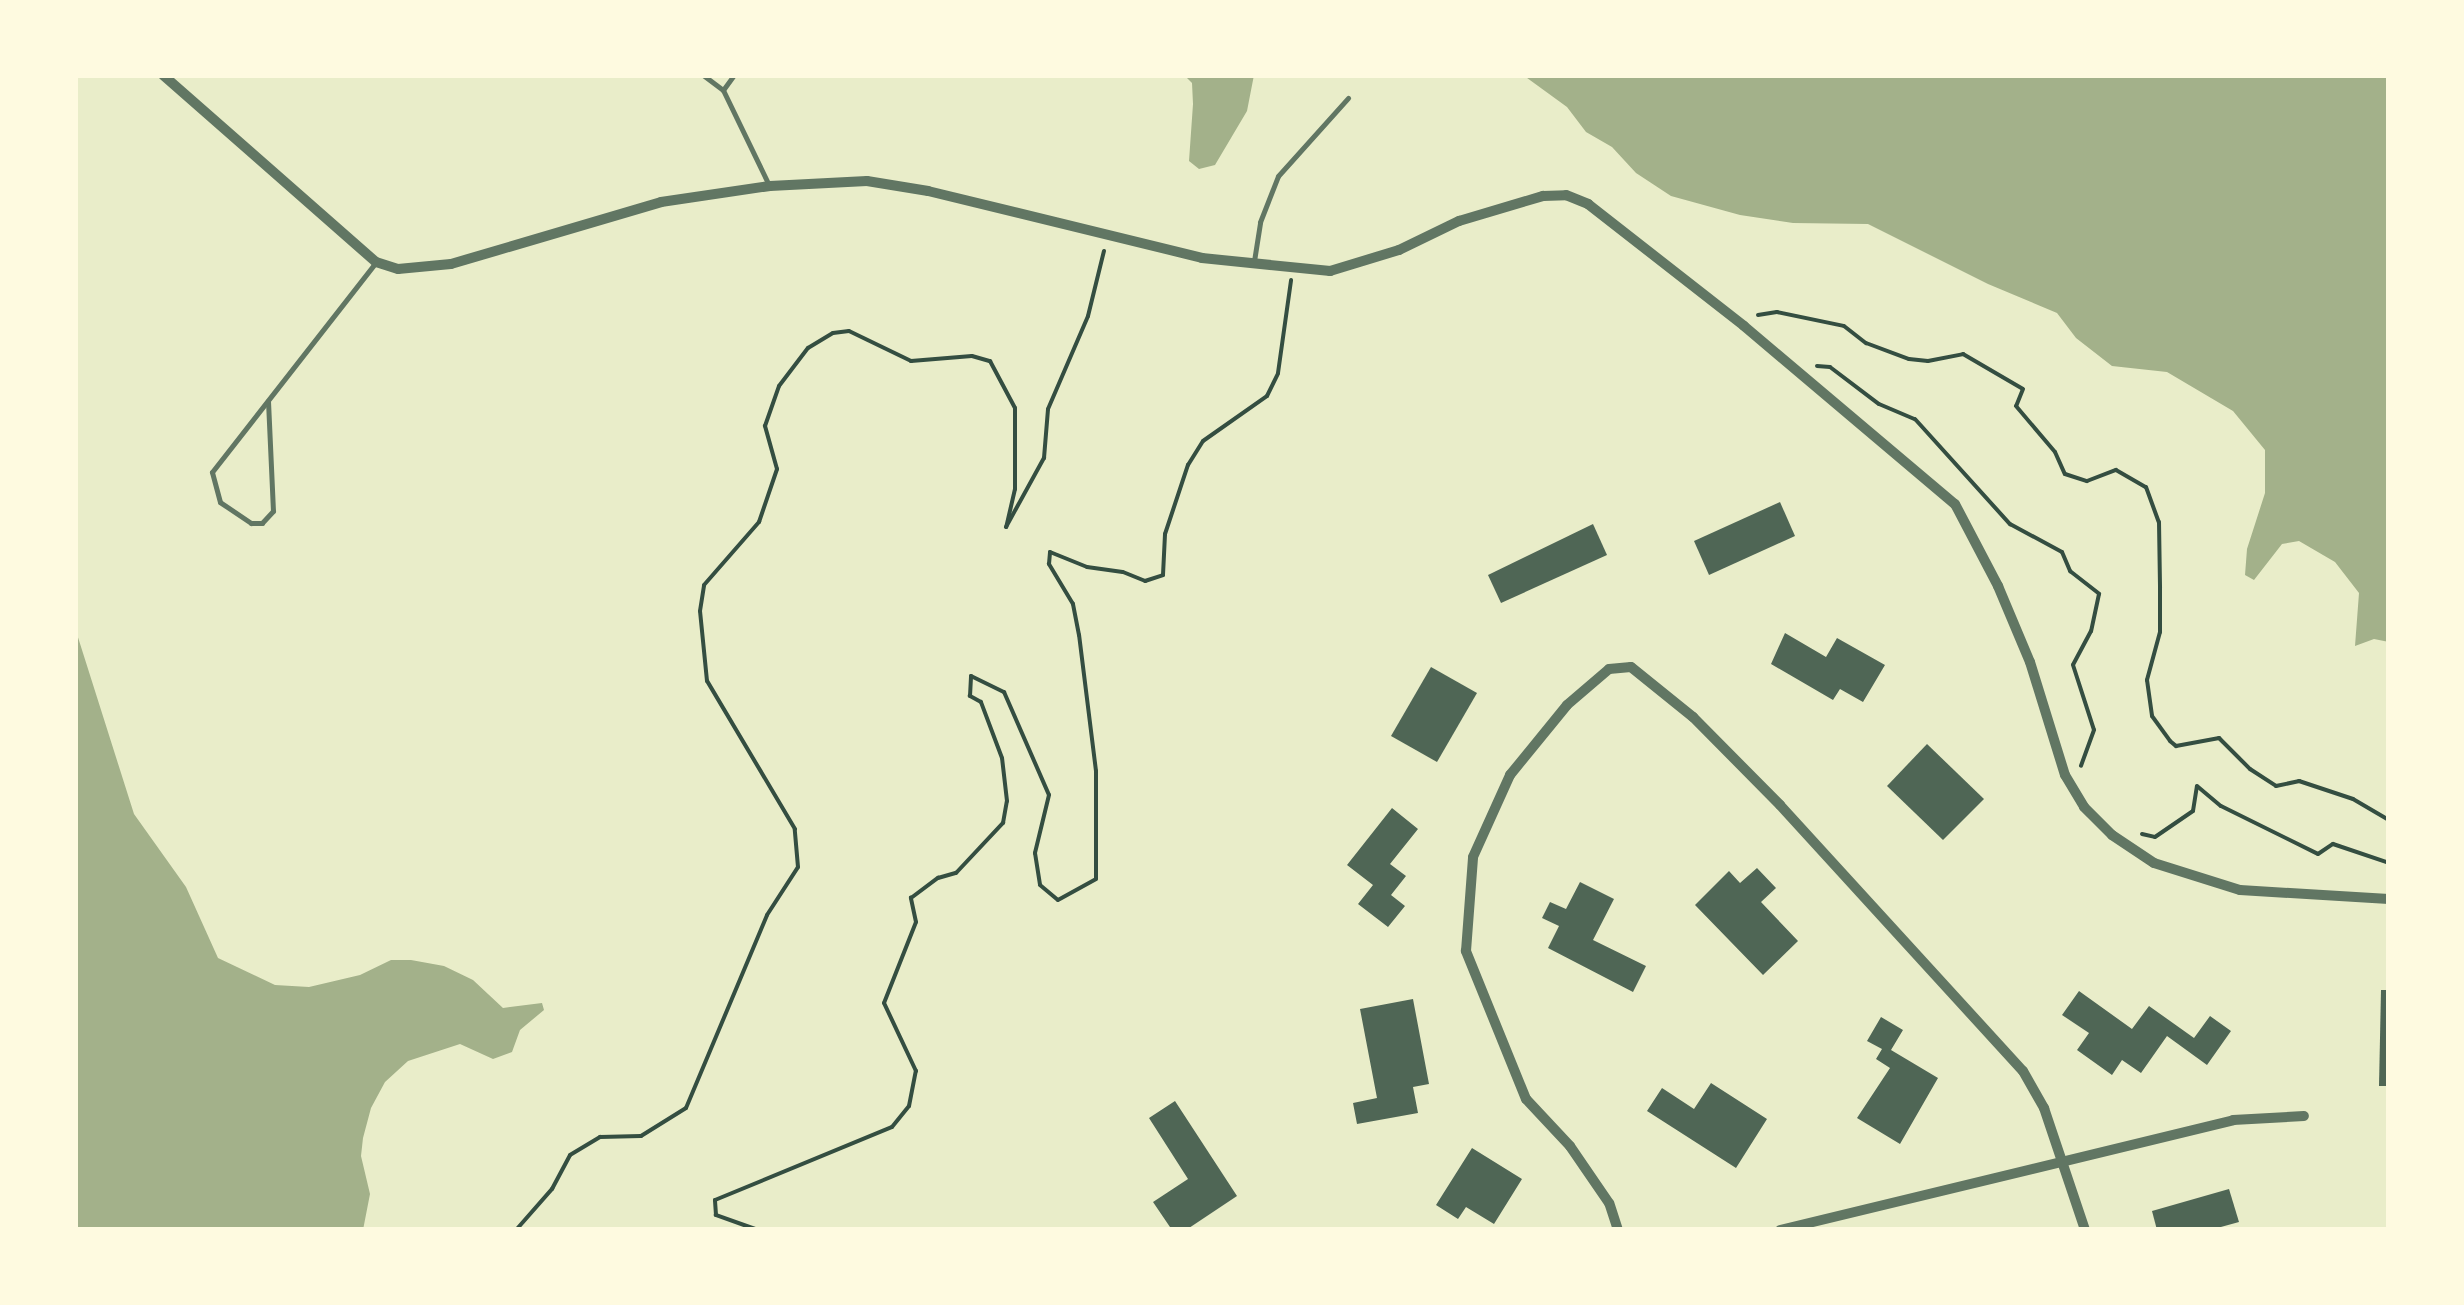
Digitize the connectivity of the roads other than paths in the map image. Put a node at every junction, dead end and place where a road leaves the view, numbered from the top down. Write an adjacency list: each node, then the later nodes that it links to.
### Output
1 (163, 75): 7 (street)
2 (703, 75): 4 (lane)
3 (734, 75): 4 (lane)
4 (723, 90): 6 (lane)
5 (1348, 98): 8 (lane)
6 (770, 186): 7 (street); 8 (street)
7 (376, 262): 9 (lane)
8 (1254, 264): 10 (street)
9 (268, 401): 9 (lane)
10 (2389, 899)
11 (2304, 1116): 12 (street)
12 (2064, 1158): 13 (street); 14 (street); 15 (street)
13 (1618, 1230)
14 (1780, 1230)
15 (2086, 1230)

